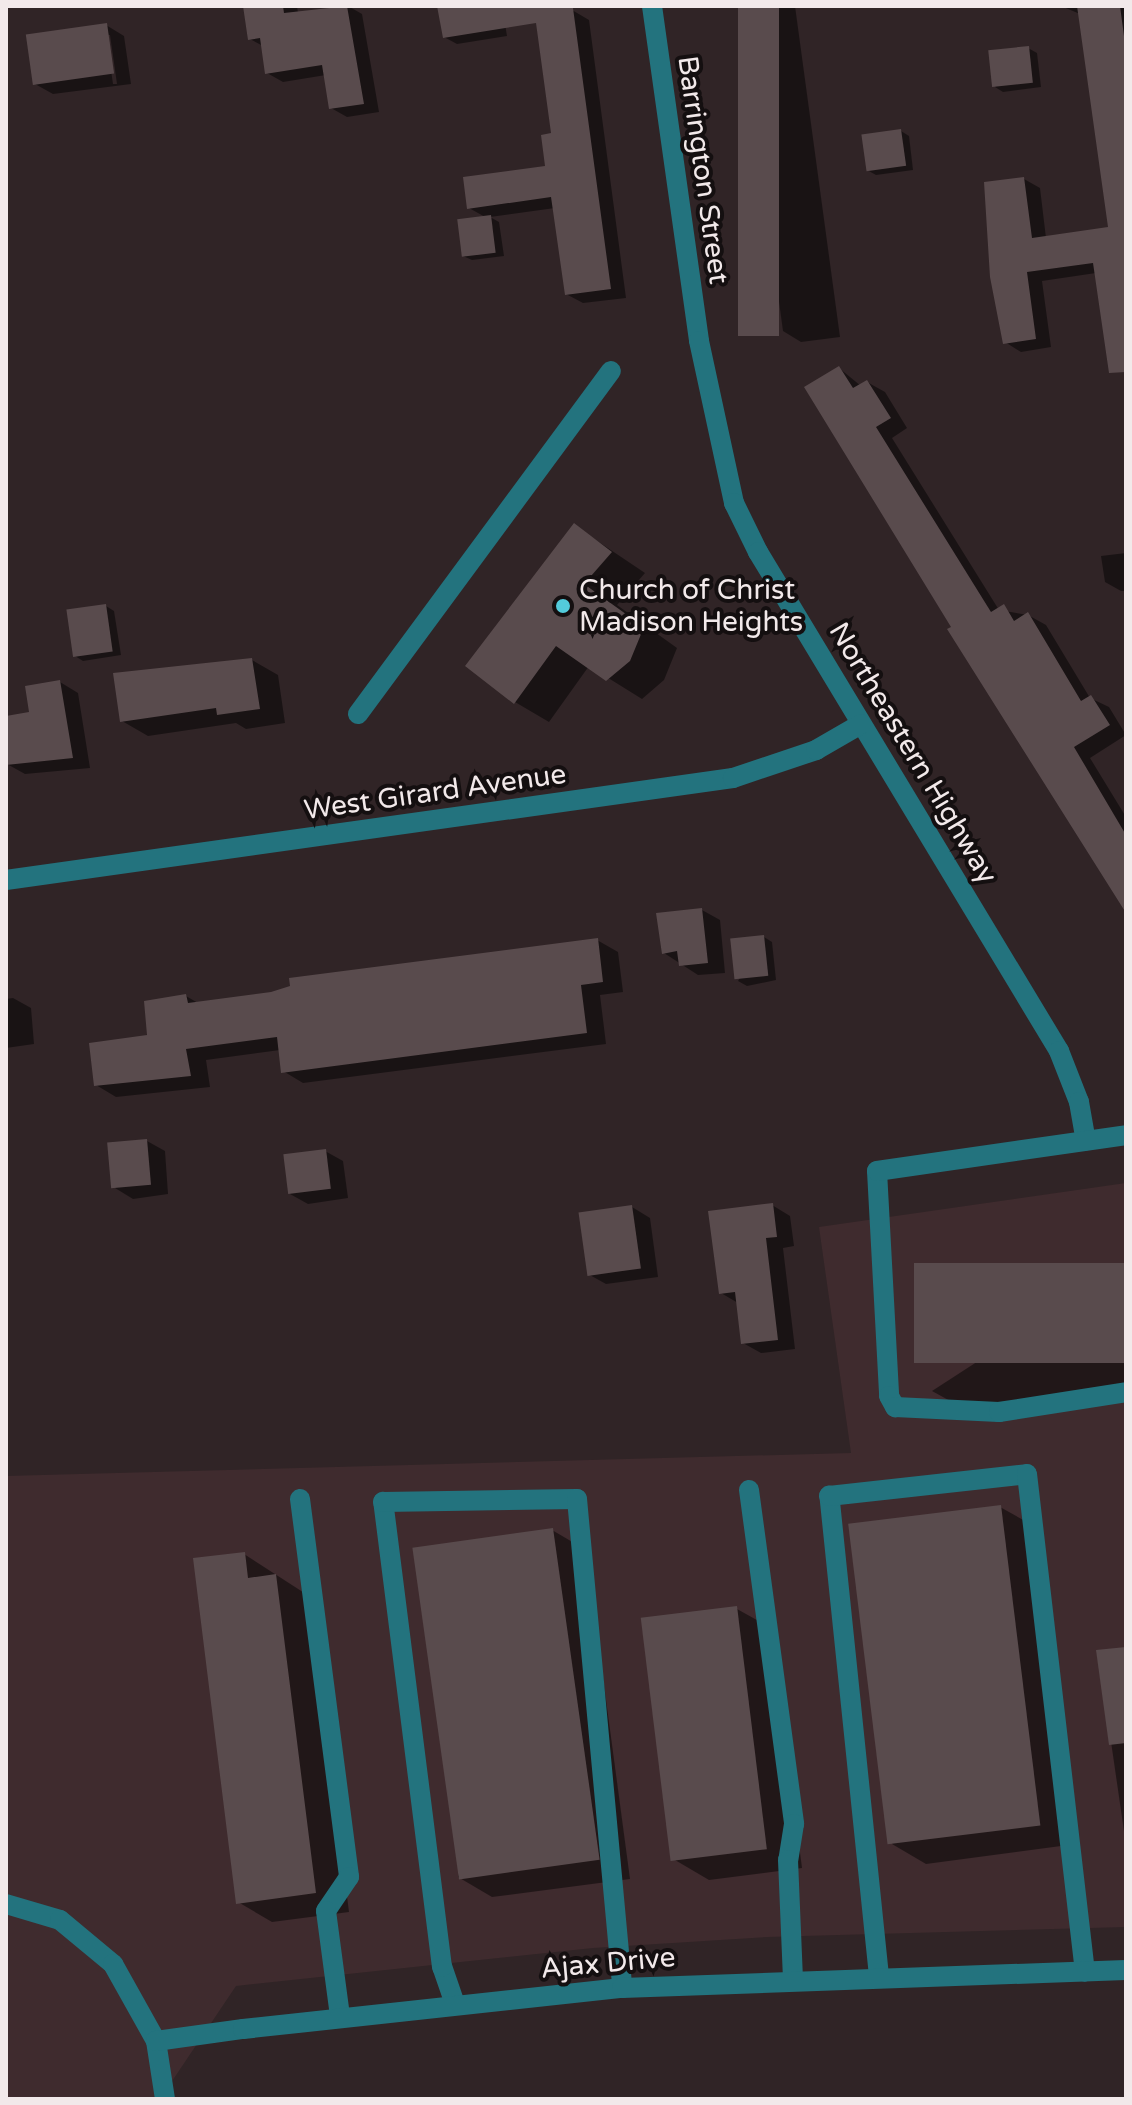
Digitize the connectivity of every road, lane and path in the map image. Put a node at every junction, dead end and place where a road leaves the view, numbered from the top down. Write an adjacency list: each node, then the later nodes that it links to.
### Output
1 (652, 6): 2 (street, Barrington Street)
2 (699, 341): 5 (street, Northeastern Highway)
3 (611, 371): 4 (street)
4 (358, 714)
5 (861, 724): 6 (street, West Girard Avenue); 8 (street, Northeastern Highway)
6 (6, 880)
7 (1126, 1135): 8 (street)
8 (1086, 1140): 9 (street)
9 (1126, 1392)
10 (749, 1490): 16 (street)
11 (300, 1499): 19 (street)
12 (6, 1904): 20 (street)
13 (1126, 1970): 14 (street, Ajax Drive)
14 (1085, 1972): 15 (street, Ajax Drive); 15 (street)
15 (879, 1976): 16 (street, Ajax Drive)
16 (793, 1978): 17 (street, Ajax Drive)
17 (622, 1988): 18 (street, Ajax Drive); 18 (street)
18 (455, 2004): 19 (street, Ajax Drive)
19 (340, 2016): 20 (street, Ajax Drive)
20 (156, 2041): 21 (street)
21 (160, 2095)

